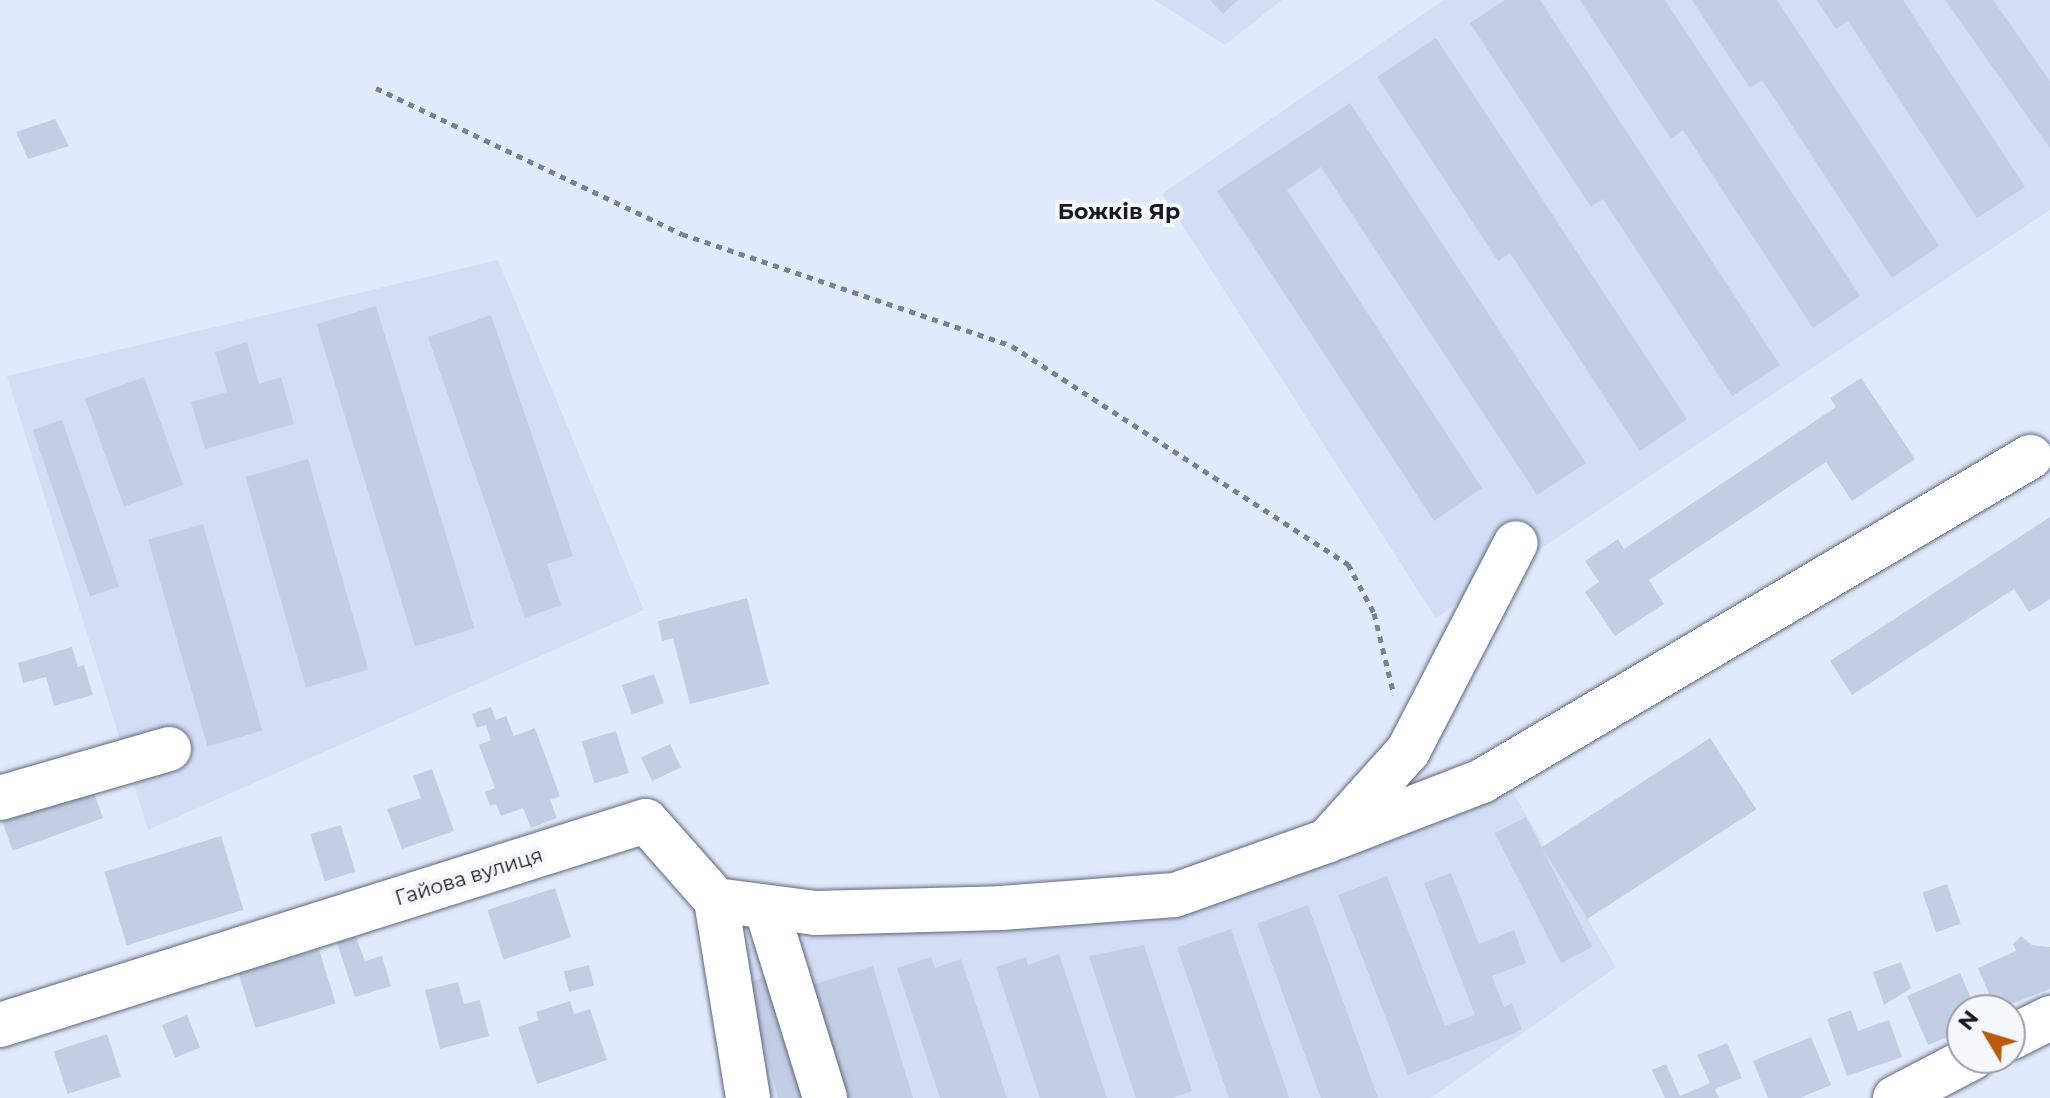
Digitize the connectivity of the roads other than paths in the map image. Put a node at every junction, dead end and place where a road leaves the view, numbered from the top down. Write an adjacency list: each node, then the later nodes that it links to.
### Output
1 (2030, 457): 5 (street)
2 (1516, 543): 5 (street)
3 (169, 749): 4 (street)
4 (0, 798)
5 (1327, 841): 7 (street)
6 (716, 900): 7 (street); 8 (street, Гайова вулиця); 10 (street)
7 (766, 907): 11 (street)
8 (0, 1025)
9 (1946, 1072): 12 (street)
10 (748, 1098)
11 (825, 1098)
12 (1895, 1098)

